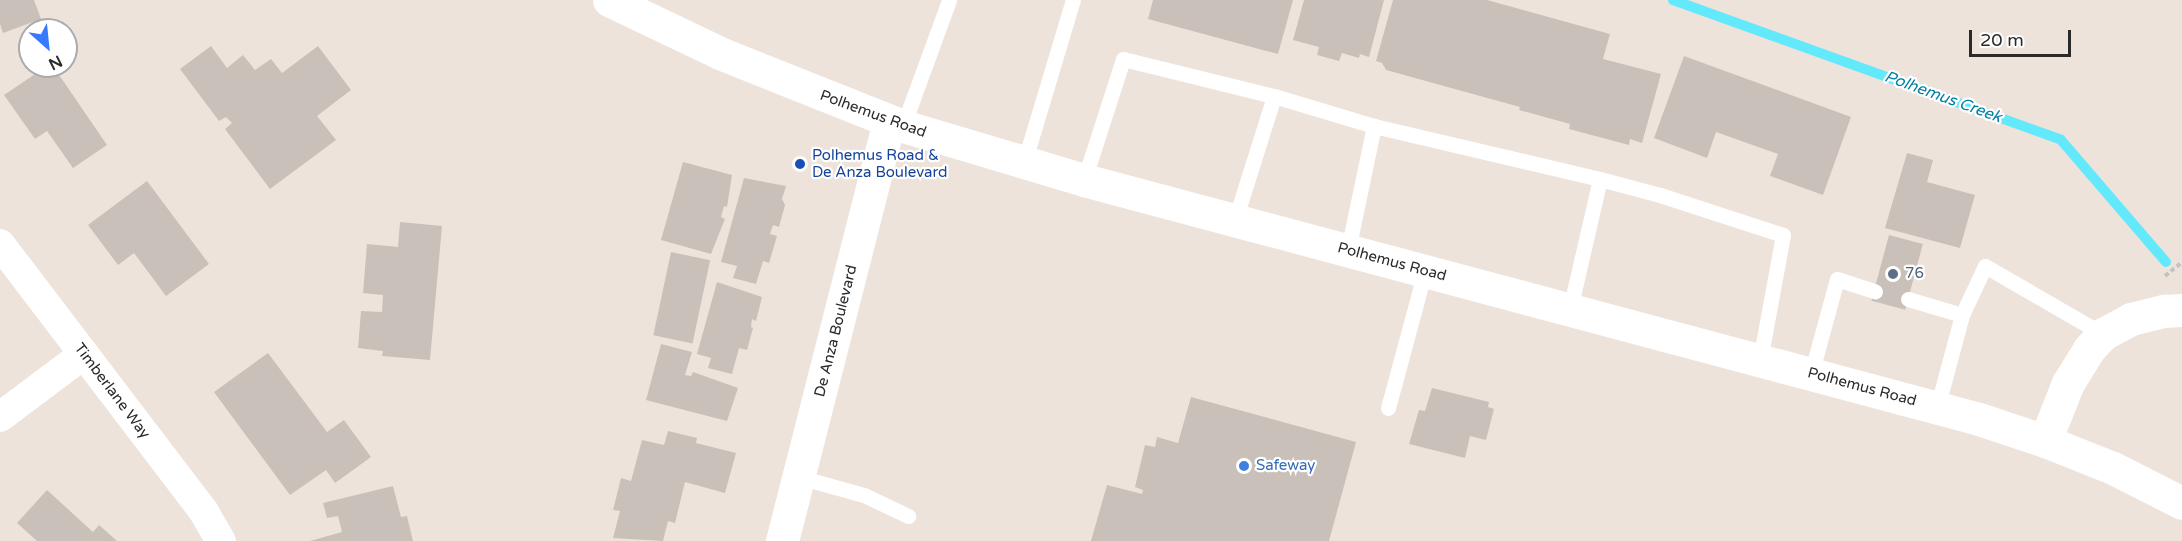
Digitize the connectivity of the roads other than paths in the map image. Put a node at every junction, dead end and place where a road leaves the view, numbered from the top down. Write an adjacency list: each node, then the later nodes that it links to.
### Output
1 (609, 0): 5 (main road, Polhemus Road)
2 (949, 0): 5 (lane)
3 (1073, 0): 7 (lane)
4 (1274, 96): 6 (lane); 9 (lane); 10 (lane)
5 (896, 124): 7 (main road, Polhemus Road); 27 (main road, De Anza Boulevard)
6 (1374, 126): 8 (lane); 12 (lane)
7 (1024, 163): 9 (main road, Polhemus Road)
8 (1600, 179): 16 (lane); 21 (lane)
9 (1084, 180): 10 (main road, Polhemus Road)
10 (1235, 220): 12 (main road, Polhemus Road)
11 (0, 244): 20 (street, Timberlane Way)
12 (1348, 250): 13 (main road, Polhemus Road)
13 (1425, 271): 16 (main road, Polhemus Road); 23 (lane)
14 (1875, 291): 22 (lane)
15 (1908, 299): 18 (lane)
16 (1569, 309): 21 (main road, Polhemus Road)
17 (2182, 310): 19 (main road)
18 (1962, 315): 19 (lane); 24 (lane)
19 (2103, 334): 26 (main road)
20 (84, 354): 25 (street); 30 (street, Timberlane Way)
21 (1760, 360): 22 (main road, Polhemus Road)
22 (1810, 374): 24 (main road, Polhemus Road)
23 (1388, 408)
24 (1937, 408): 26 (main road, Polhemus Road)
25 (0, 417)
26 (2045, 441): 28 (main road, Polhemus Road)
27 (798, 477): 29 (lane); 31 (main road, De Anza Boulevard)
28 (2182, 503)
29 (908, 516)
30 (221, 541)
31 (782, 541)

